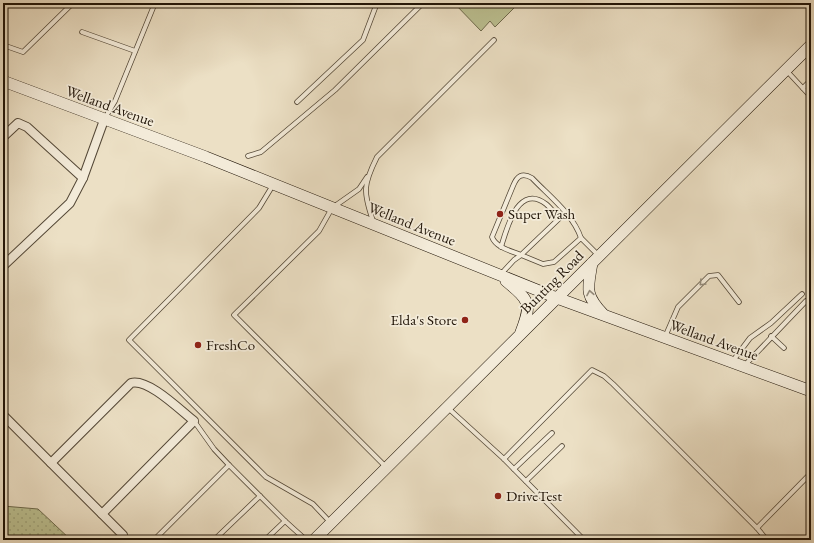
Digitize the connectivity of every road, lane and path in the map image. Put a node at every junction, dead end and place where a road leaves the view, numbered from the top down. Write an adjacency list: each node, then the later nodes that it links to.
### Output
1 (73, 3): 7 (lane)
2 (155, 3): 9 (lane)
3 (377, 3): 15 (lane)
4 (423, 3): 18 (lane)
5 (82, 32): 9 (lane)
6 (494, 40): 19 (lane)
7 (3, 45)
8 (811, 45): 10 (main road, Bunting Road)
9 (135, 51): 16 (lane)
10 (786, 70): 13 (lane); 29 (main road, Bunting Road)
11 (811, 80): 13 (lane)
12 (3, 81): 16 (main road, Welland Avenue)
13 (802, 88): 14 (lane)
14 (811, 97)
15 (297, 102)
16 (104, 120): 20 (street); 21 (main road, Welland Avenue)
17 (3, 137): 20 (street)
18 (248, 156)
19 (367, 177): 22 (lane); 25 (lane)
20 (83, 178): 30 (street)
21 (274, 184): 22 (main road, Welland Avenue); 59 (lane)
22 (332, 208): 25 (main road, Welland Avenue); 52 (lane)
23 (564, 213): 24 (lane); 26 (lane); 27 (lane)
24 (559, 218): 27 (lane); 28 (lane)
25 (375, 225): 31 (main road, Welland Avenue)
26 (581, 238): 28 (lane); 29 (lane)
27 (501, 247): 28 (lane)
28 (521, 255): 31 (lane)
29 (596, 259): 33 (main road, Bunting Road); 36 (main road, one-way to 29)
30 (3, 266)
31 (500, 276): 33 (main road, Welland Avenue); 37 (main road)
32 (802, 294): 41 (lane)
33 (557, 298): 36 (main road, Welland Avenue); 37 (main road, Bunting Road)
34 (738, 302): 39 (lane, one-way to 39)
35 (811, 306): 38 (lane)
36 (607, 317): 39 (main road, Welland Avenue)
37 (520, 335): 44 (main road, Bunting Road)
38 (771, 336): 40 (lane); 42 (lane)
39 (665, 338): 41 (main road, Welland Avenue)
40 (784, 348)
41 (732, 362): 42 (main road, Welland Avenue)
42 (743, 367): 43 (main road, Welland Avenue)
43 (811, 391)
44 (447, 407): 49 (lane); 52 (main road, Bunting Road)
45 (3, 415): 50 (street)
46 (194, 421): 50 (street); 51 (lane); 57 (street)
47 (552, 433): 53 (lane)
48 (562, 446): 55 (lane)
49 (504, 459): 53 (lane); 60 (lane)
50 (51, 463): 57 (street)
51 (229, 465): 56 (lane); 62 (lane)
52 (386, 468): 59 (main road, Bunting Road)
53 (514, 469): 55 (lane)
54 (811, 473): 60 (lane)
55 (526, 482): 67 (lane)
56 (260, 496): 58 (lane); 63 (lane)
57 (102, 514): 61 (street)
58 (285, 521): 64 (lane); 65 (lane)
59 (331, 523): 66 (main road, Bunting Road)
60 (757, 528): 68 (lane)
61 (123, 535)
62 (154, 540)
63 (214, 540)
64 (265, 540)
65 (306, 540)
66 (314, 540)
67 (584, 540)
68 (767, 540)

